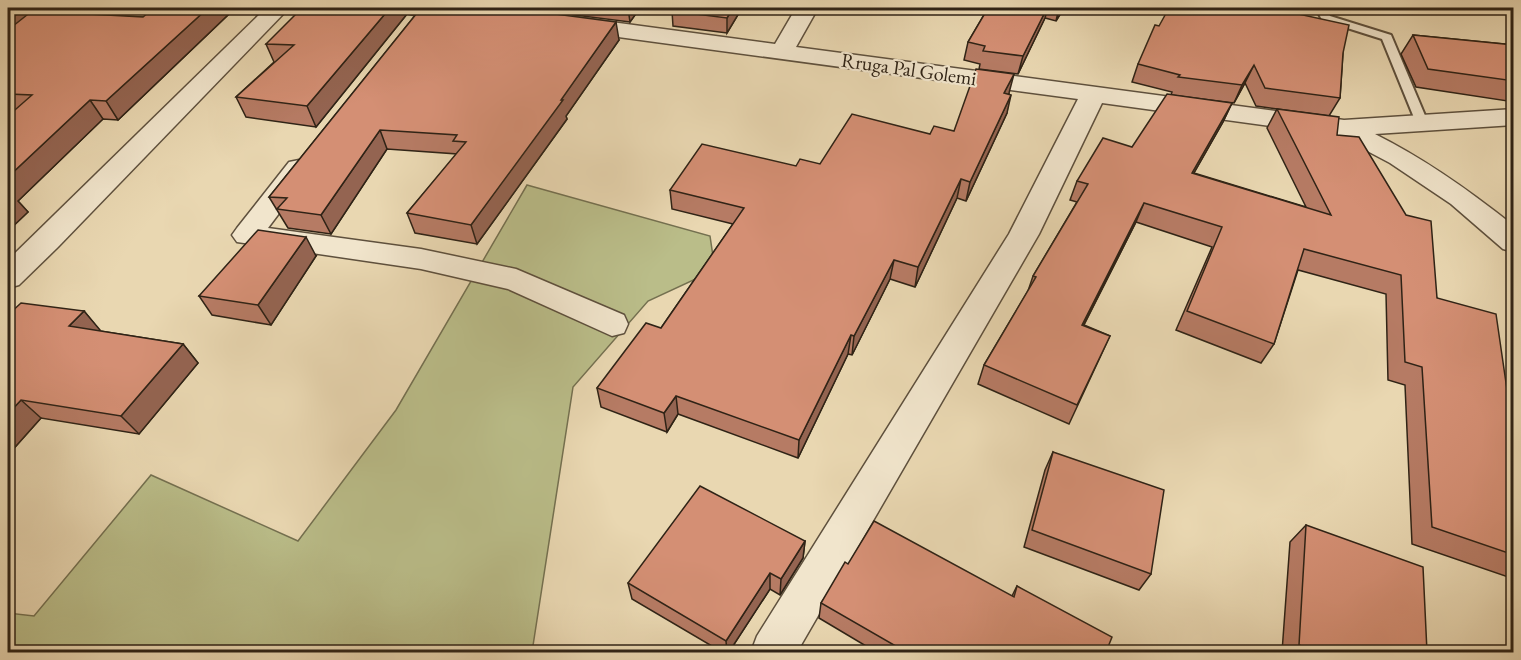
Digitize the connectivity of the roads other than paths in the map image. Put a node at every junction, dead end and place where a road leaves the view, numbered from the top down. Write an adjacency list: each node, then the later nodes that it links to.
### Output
1 (278, 8): 15 (street)
2 (422, 8): 5 (street); 7 (street)
3 (807, 8): 8 (street)
4 (1321, 8): 11 (lane)
5 (491, 14)
6 (548, 21): 8 (street, Rruga Pal Golemi)
7 (403, 37)
8 (782, 52): 9 (street, Rruga Pal Golemi)
9 (1092, 94): 12 (street, Rruga Pal Golemi); 17 (street)
10 (1514, 117): 11 (street)
11 (1423, 125): 12 (street)
12 (1344, 128): 14 (street, Rruga Pal Golemi)
13 (314, 150): 16 (street)
14 (1514, 242)
15 (8, 277)
16 (612, 324)
17 (773, 652)

